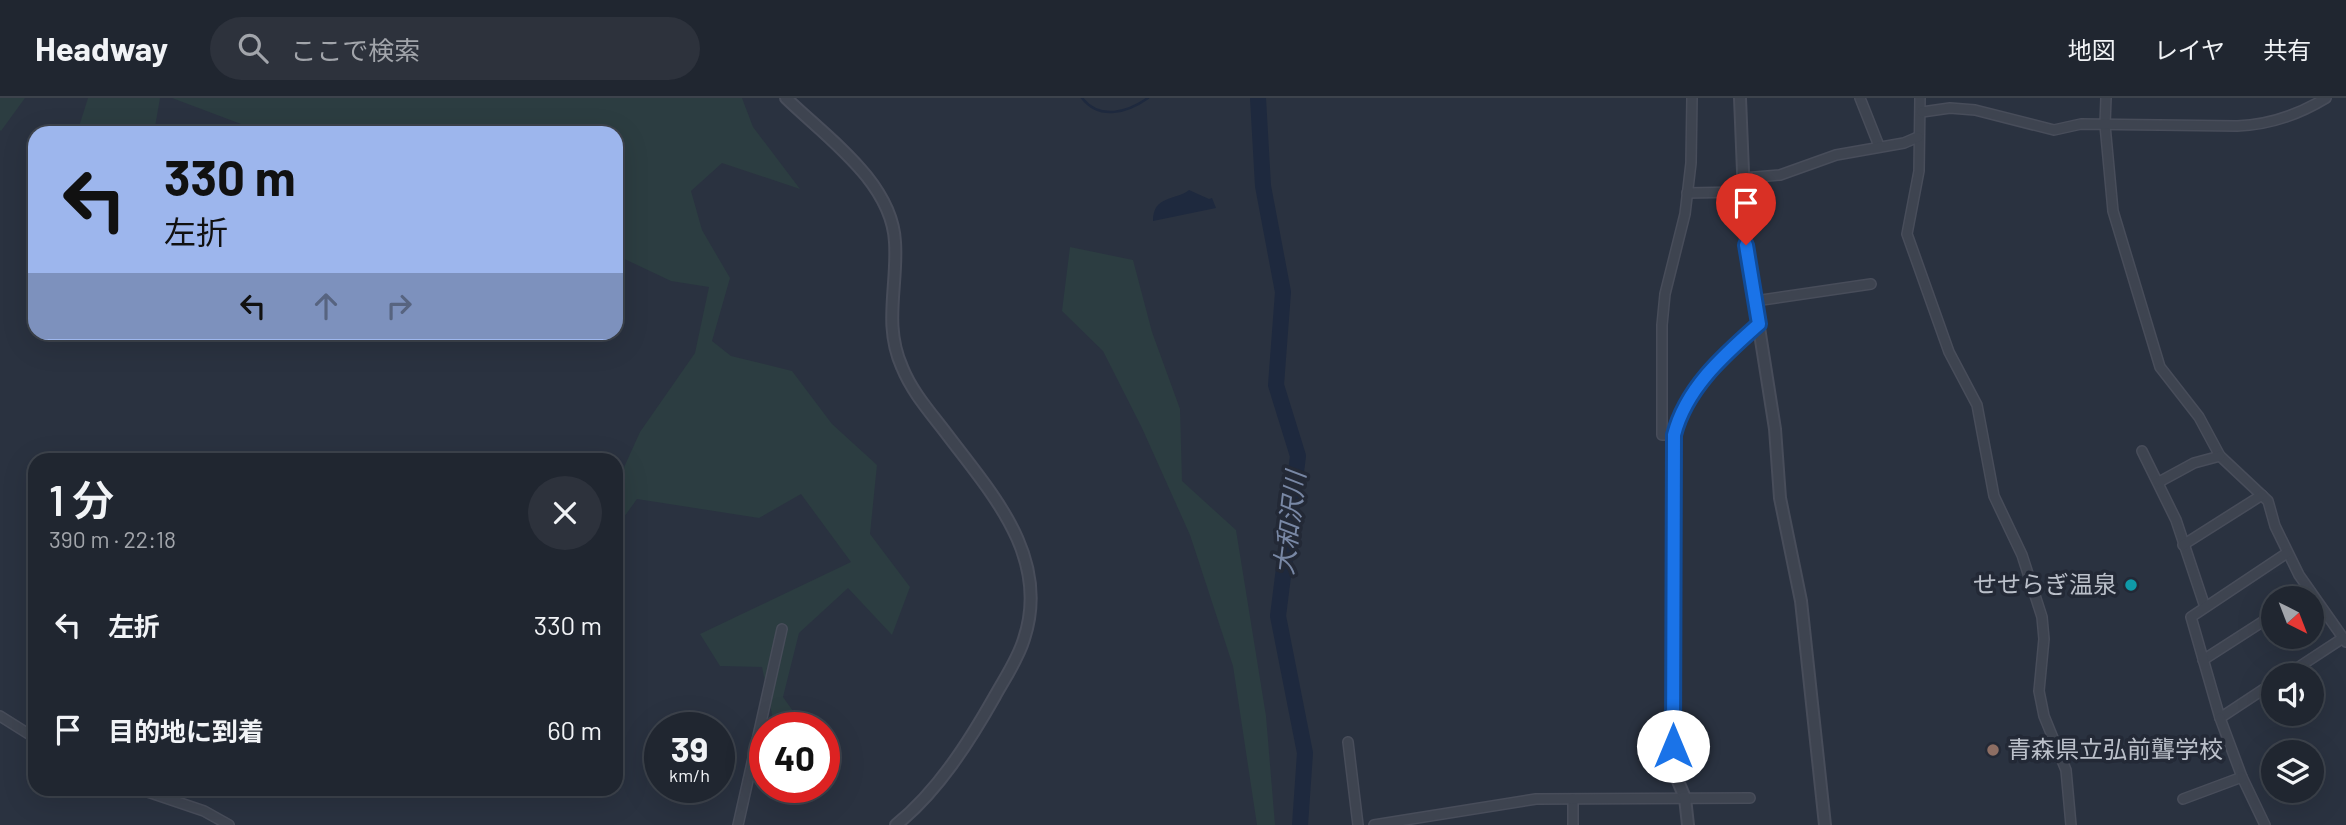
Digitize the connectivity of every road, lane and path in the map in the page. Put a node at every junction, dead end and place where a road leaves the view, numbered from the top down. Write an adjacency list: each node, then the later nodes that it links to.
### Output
1 (786, 98): 47 (street)
2 (1692, 98): 14 (street)
3 (1740, 98): 12 (street)
4 (1860, 98): 11 (street)
5 (1920, 98): 8 (street)
6 (2106, 98): 9 (street)
7 (2326, 98): 9 (street)
8 (1922, 111): 9 (street); 10 (street)
9 (2105, 125): 20 (street)
10 (1918, 137): 11 (street); 53 (street)
11 (1879, 146): 12 (street)
12 (1743, 178): 13 (street)
13 (1743, 192): 14 (street); 16 (street)
14 (1687, 193): 18 (street)
15 (1871, 284): 16 (street)
16 (1755, 301): 17 (street)
17 (1759, 324): 18 (street); 52 (street)
18 (1674, 435): 40 (street)
19 (2142, 452): 21 (street)
20 (2220, 456): 21 (street); 22 (street)
21 (2159, 482): 23 (street)
22 (2262, 495): 23 (street); 24 (street)
23 (2183, 545): 26 (street)
24 (2287, 553): 25 (street); 26 (street)
25 (2307, 586)
26 (2205, 607): 31 (street)
27 (2324, 611): 30 (street)
28 (2261, 623): 31 (street)
29 (782, 629): 46 (street)
30 (2344, 640): 32 (street)
31 (2203, 660): 35 (street)
32 (2306, 663)
33 (2261, 691): 35 (street)
34 (0, 716): 36 (street)
35 (2220, 718): 38 (street)
36 (28, 734)
37 (1348, 742): 48 (street)
38 (2242, 777): 43 (street); 54 (street)
39 (160, 796): 45 (street)
40 (1685, 798): 41 (street); 42 (street); 51 (street)
41 (1750, 798)
42 (1573, 799): 44 (street); 50 (street)
43 (2183, 799)
44 (1411, 823): 49 (street)
45 (229, 825)
46 (737, 825)
47 (896, 825)
48 (1358, 825)
49 (1374, 825)
50 (1573, 825)
51 (1688, 825)
52 (1825, 825)
53 (2071, 825)
54 (2265, 825)

